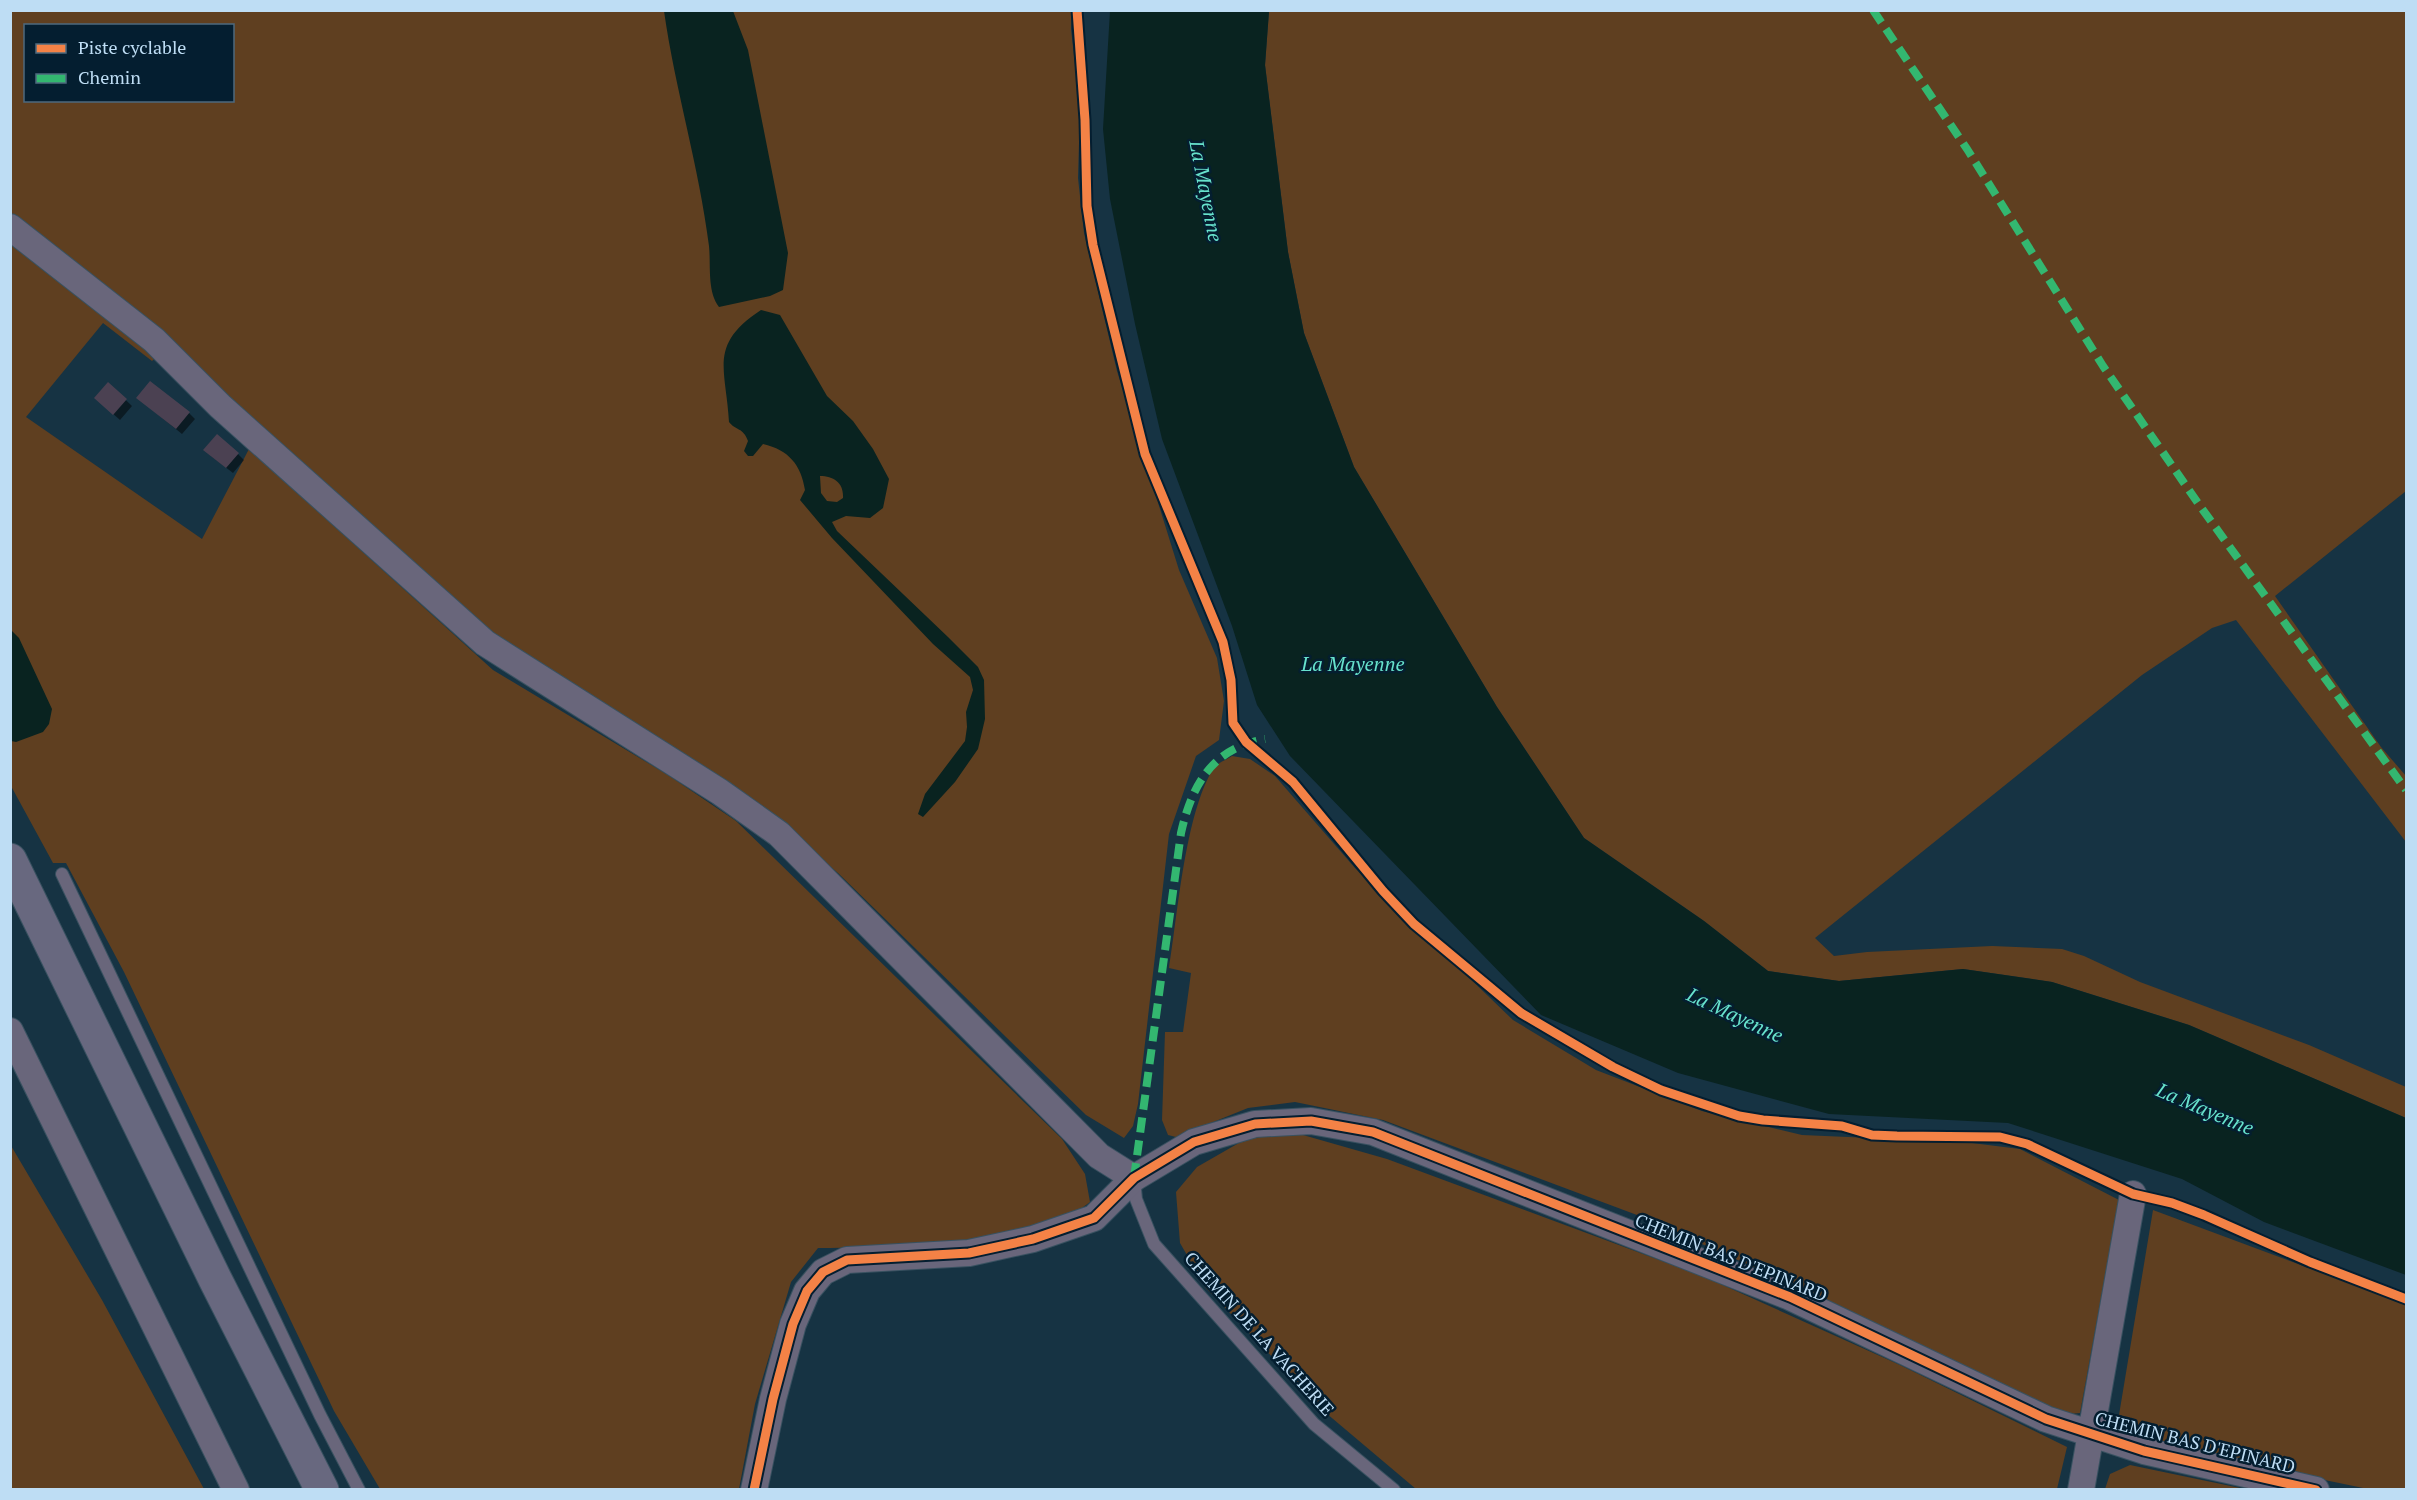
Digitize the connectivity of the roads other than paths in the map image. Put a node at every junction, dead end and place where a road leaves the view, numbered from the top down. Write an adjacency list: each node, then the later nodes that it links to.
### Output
1 (10, 227): 5 (street)
2 (10, 860): 9 (main road)
3 (62, 874): 10 (lane)
4 (10, 1031): 8 (street)
5 (1134, 1178): 7 (street, CHEMIN BAS D'EPINARD); 11 (street, CHEMIN BAS D'EPINARD); 12 (lane, CHEMIN DE LA VACHERIE)
6 (2133, 1194): 7 (street)
7 (2092, 1436): 13 (street); 14 (street, CHEMIN BAS D'EPINARD)
8 (236, 1490)
9 (322, 1490)
10 (359, 1490)
11 (754, 1490)
12 (1394, 1490)
13 (2081, 1490)
14 (2316, 1490)

